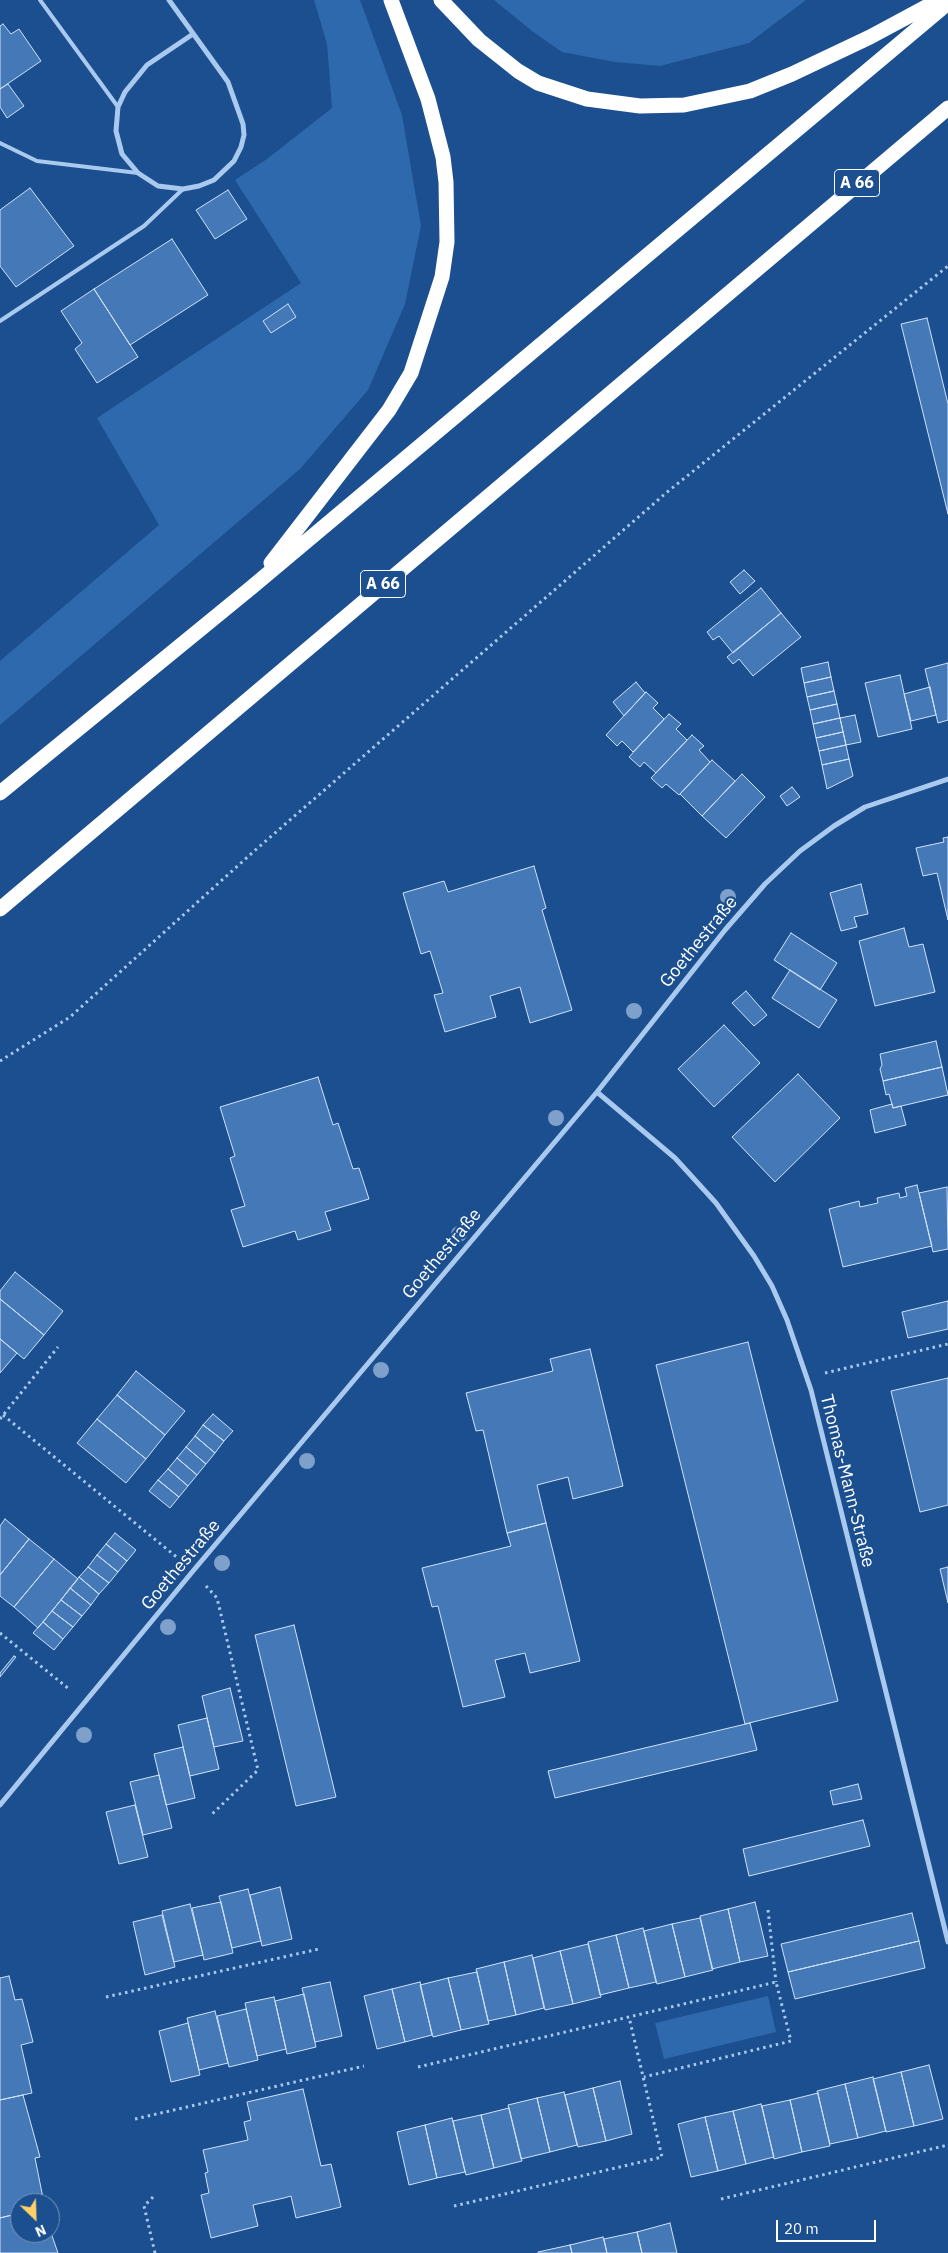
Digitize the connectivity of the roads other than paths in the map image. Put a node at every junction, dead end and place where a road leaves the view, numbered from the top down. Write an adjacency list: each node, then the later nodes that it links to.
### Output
1 (40, 0): 8 (lane)
2 (169, 0): 7 (street)
3 (391, 0): 14 (highway)
4 (441, 0): 5 (highway)
5 (939, 0)
6 (948, 3): 14 (highway)
7 (193, 34): 8 (street); 12 (street)
8 (118, 107): 11 (street)
9 (948, 108): 17 (highway, A 66)
10 (0, 143): 11 (lane)
11 (138, 173): 12 (street)
12 (183, 189): 13 (lane)
13 (0, 320)
14 (252, 587): 16 (highway)
15 (948, 779): 18 (street, Goethestraße)
16 (0, 793)
17 (0, 909)
18 (597, 1092): 19 (street, Goethestraße); 20 (street, Thomas-Mann-Straße)
19 (0, 1806)
20 (948, 1942)

